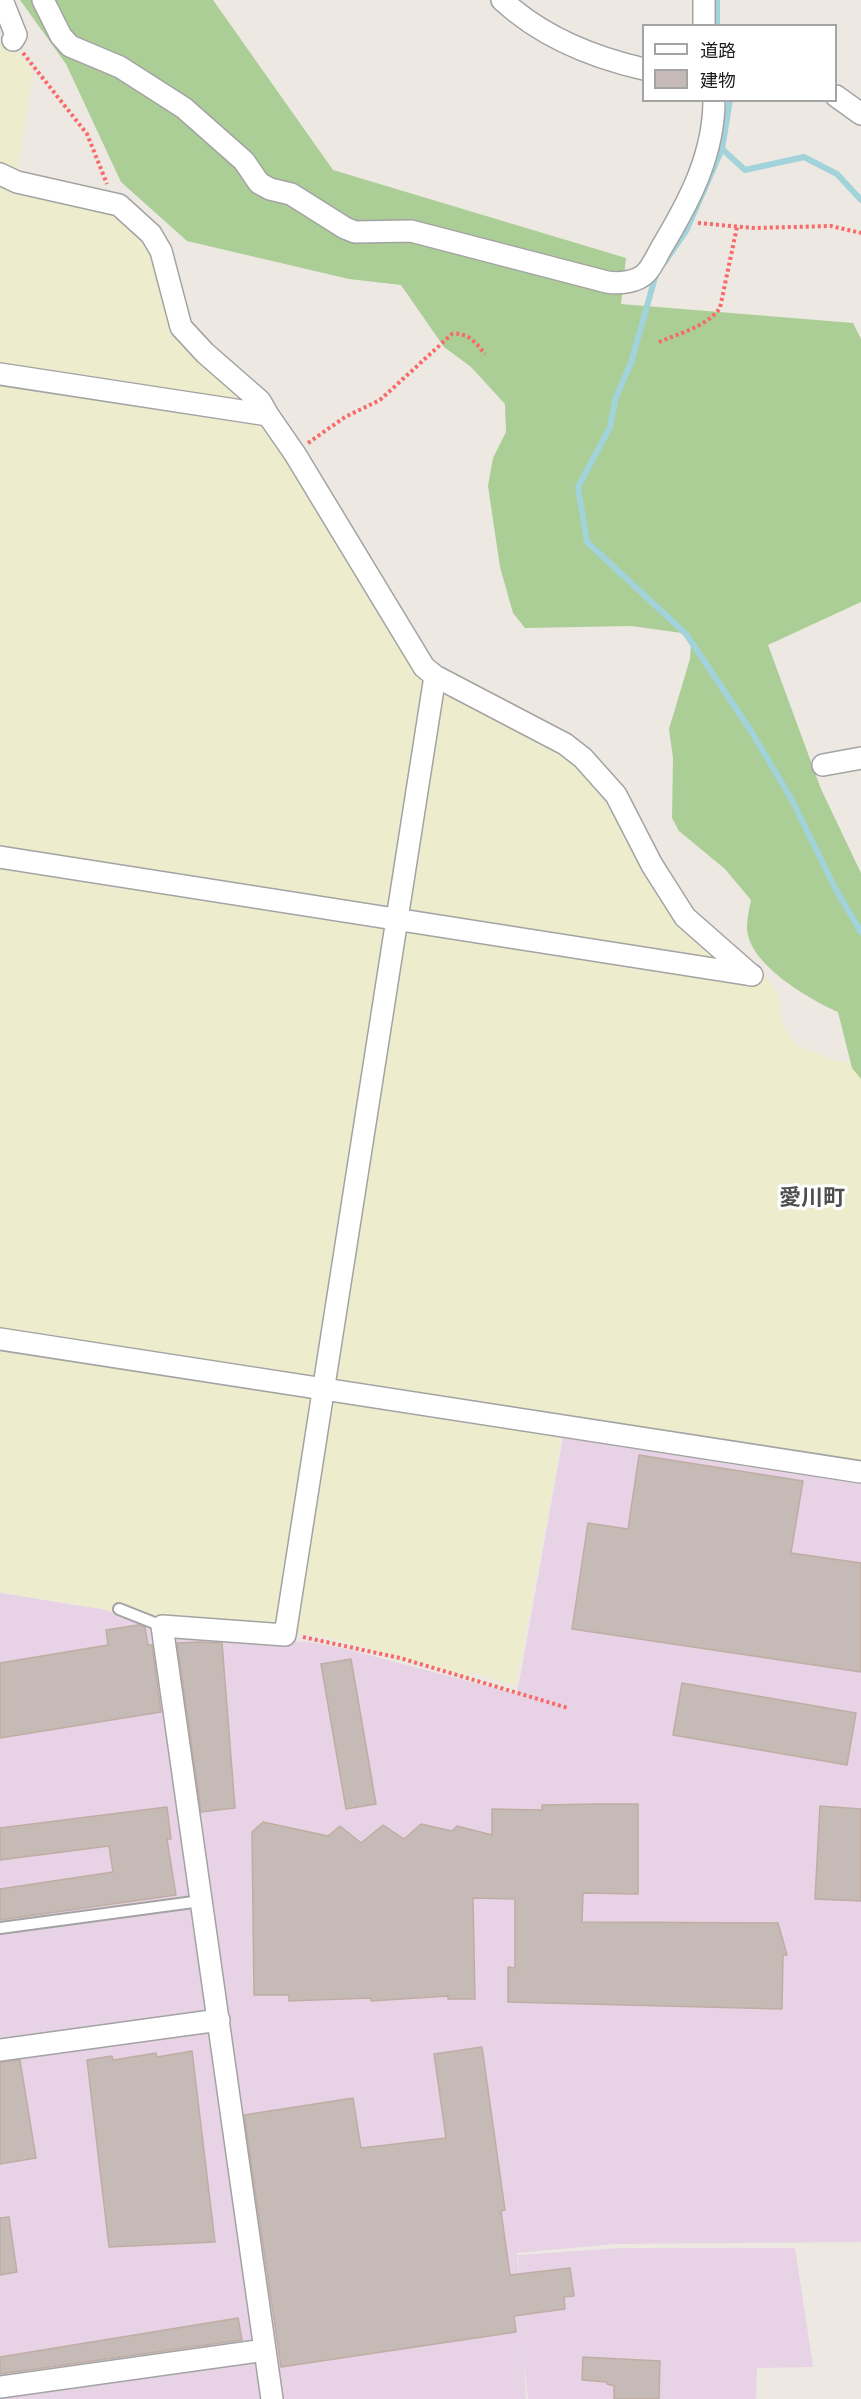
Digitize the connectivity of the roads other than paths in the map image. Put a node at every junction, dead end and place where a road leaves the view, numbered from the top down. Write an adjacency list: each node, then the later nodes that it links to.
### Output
1 (2, 0): 6 (street)
2 (43, 0): 9 (street)
3 (502, 0): 7 (street)
4 (704, 0): 5 (street)
5 (705, 24)
6 (13, 40)
7 (642, 69)
8 (837, 97): 10 (street)
9 (714, 102)
10 (861, 114)
11 (0, 174): 13 (street)
12 (0, 374): 13 (street)
13 (268, 415): 14 (street)
14 (435, 676): 18 (street); 18 (street)
15 (861, 758): 16 (street)
16 (824, 765)
17 (0, 857): 18 (street)
18 (396, 919): 20 (street)
19 (0, 1339): 20 (street)
20 (324, 1390): 21 (street); 23 (street)
21 (861, 1472)
22 (119, 1609): 23 (lane)
23 (162, 1626): 24 (street)
24 (201, 1901): 25 (lane); 26 (street)
25 (0, 1928)
26 (219, 2019): 27 (street); 28 (street)
27 (0, 2050)
28 (265, 2350): 29 (street); 30 (street)
29 (0, 2387)
30 (272, 2399)

